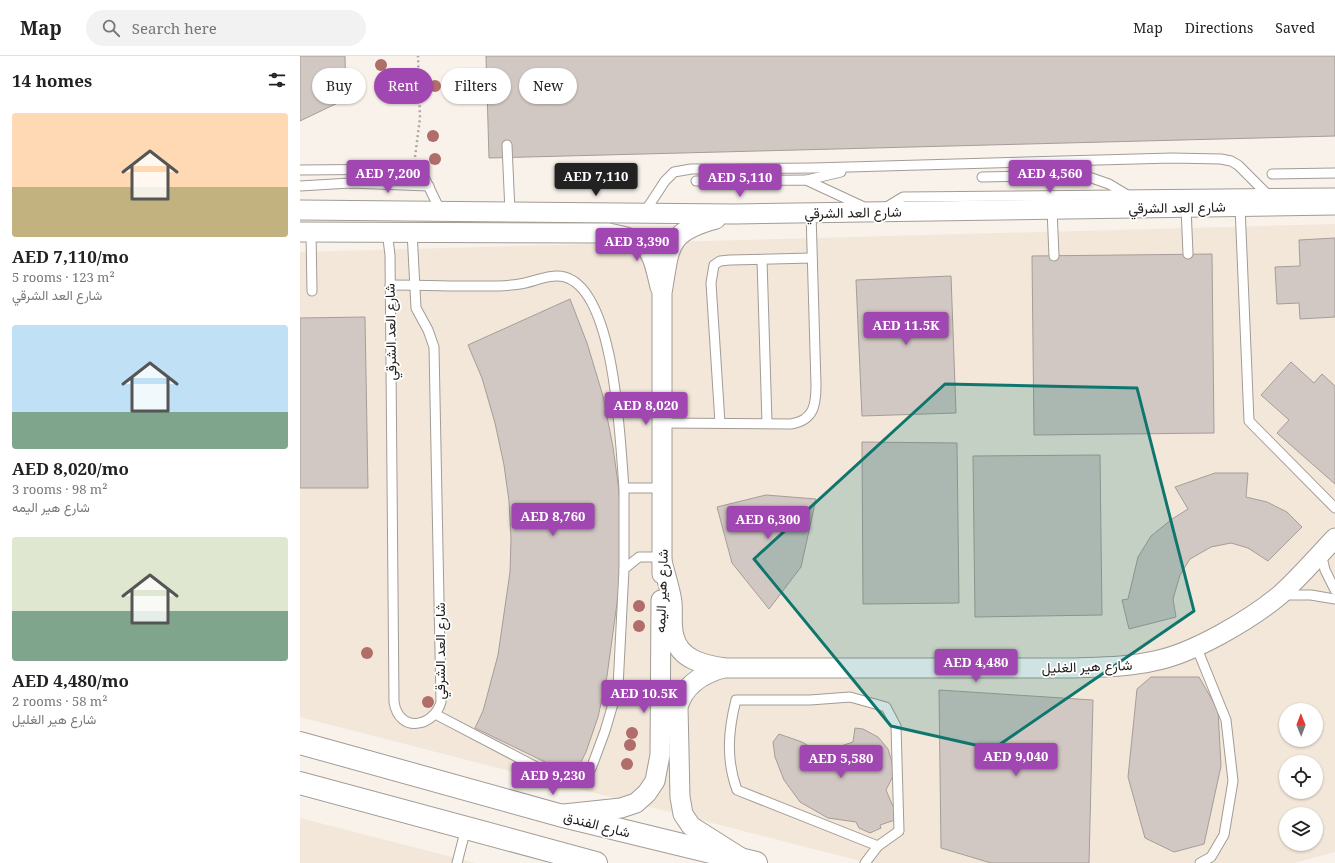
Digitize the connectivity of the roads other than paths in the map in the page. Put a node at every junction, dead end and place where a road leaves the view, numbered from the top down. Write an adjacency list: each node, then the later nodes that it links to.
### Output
1 (507, 144): 20 (lane)
2 (860, 167): 7 (lane); 11 (lane); 22 (lane)
3 (300, 170): 10 (lane)
4 (1335, 173): 5 (lane)
5 (1272, 174)
6 (982, 177): 13 (lane)
7 (806, 180): 8 (lane); 21 (lane)
8 (696, 181)
9 (300, 186): 10 (lane)
10 (429, 186): 19 (lane)
11 (1265, 192): 12 (lane); 13 (lane)
12 (1335, 193)
13 (1129, 196): 21 (lane)
14 (1335, 205): 15 (street, شارع العد الشرقي)
15 (1240, 206): 16 (street, شارع العد الشرقي); 41 (lane)
16 (1186, 207): 17 (street, شارع العد الشرقي); 28 (lane)
17 (1052, 209): 21 (street, شارع العد الشرقي); 29 (lane)
18 (300, 210): 19 (street, شارع العد الشرقي)
19 (440, 210): 20 (street, شارع العد الشرقي)
20 (510, 212): 22 (street, شارع العد الشرقي)
21 (878, 212): 23 (street, شارع العد الشرقي)
22 (644, 213): 24 (street, شارع العد الشرقي)
23 (811, 213): 24 (street, شارع العد الشرقي); 30 (lane)
24 (735, 214): 35 (street, شارع هير اليمه)
25 (387, 231): 26 (street); 27 (street); 32 (lane, شارع العد الشرقي)
26 (412, 231): 33 (lane, شارع العد الشرقي); 35 (street, شارع هير اليمه)
27 (305, 232): 34 (lane)
28 (1188, 254)
29 (1054, 256)
30 (812, 258): 31 (lane); 38 (lane)
31 (762, 260): 37 (lane); 38 (lane)
32 (390, 285): 33 (lane); 51 (lane, شارع العد الشرقي)
33 (413, 285): 39 (lane); 51 (lane, شارع العد الشرقي)
34 (312, 291)
35 (662, 292): 36 (street, شارع هير اليمه)
36 (662, 423): 37 (lane); 40 (street, شارع هير اليمه)
37 (720, 423): 38 (lane)
38 (767, 423)
39 (624, 488): 40 (lane); 45 (lane)
40 (662, 488): 44 (street, شارع هير اليمه)
41 (1335, 508)
42 (1335, 538): 43 (street, شارع هير الغليل)
43 (1321, 553): 46 (lane); 47 (street, شارع هير الغليل)
44 (662, 559): 45 (lane); 50 (street, شارع هير الغليل); 54 (street, شارع هير اليمه)
45 (624, 569): 51 (lane)
46 (1335, 590)
47 (1280, 595): 48 (lane); 49 (street, شارع هير الغليل)
48 (1335, 599)
49 (1196, 646): 50 (street, شارع هير الغليل); 61 (lane)
50 (725, 668): 58 (street, شارع هير الغليل)
51 (435, 714)
52 (300, 743): 54 (street, شارع الفندق)
53 (300, 783): 55 (street)
54 (559, 815): 58 (street, شارع الفندق)
55 (466, 828): 57 (street); 59 (lane)
56 (878, 846): 56 (lane); 60 (lane)
57 (591, 862)
58 (751, 862)
59 (457, 863)
60 (865, 863)
61 (1200, 863)

